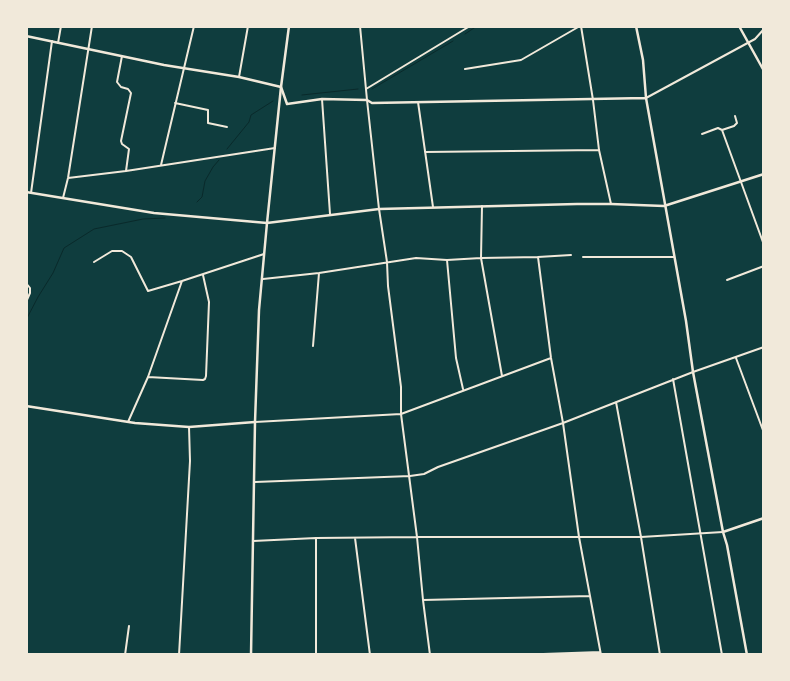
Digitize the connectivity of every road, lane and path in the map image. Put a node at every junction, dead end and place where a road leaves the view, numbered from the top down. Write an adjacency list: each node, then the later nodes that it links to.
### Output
1 (61, 26): 15 (street)
2 (92, 26): 17 (street)
3 (188, 26): 11 (street)
4 (248, 26): 22 (street)
5 (289, 26): 23 (street)
6 (360, 26): 24 (street)
7 (470, 26): 24 (street)
8 (580, 26): 20 (street); 28 (street)
9 (636, 26): 25 (street)
10 (739, 26): 16 (street)
11 (193, 27): 19 (street)
12 (764, 30): 16 (street)
13 (26, 36): 14 (street)
14 (52, 41): 15 (street); 44 (street)
15 (58, 42): 17 (street)
16 (748, 43): 21 (street); 25 (street)
17 (88, 49): 18 (street); 41 (street)
18 (122, 56): 19 (street); 39 (street)
19 (184, 68): 22 (street); 30 (street)
20 (465, 68)
21 (764, 71)
22 (239, 77): 23 (street)
23 (281, 87): 26 (street); 35 (street)
24 (366, 89): 27 (street)
25 (646, 98): 28 (street); 48 (street)
26 (322, 99): 27 (street); 51 (street)
27 (367, 100): 29 (street); 50 (street)
28 (592, 100): 29 (street); 36 (street)
29 (418, 102): 37 (street)
30 (175, 103): 32 (street); 38 (street)
31 (735, 116): 33 (street)
32 (227, 127)
33 (722, 130): 34 (street); 42 (street)
34 (702, 134)
35 (275, 148): 38 (street); 52 (street)
36 (599, 150): 37 (street); 46 (street)
37 (425, 152): 49 (street)
38 (160, 165): 39 (street)
39 (126, 171): 41 (street)
40 (764, 174): 42 (street)
41 (68, 178): 45 (street)
42 (740, 181): 48 (street); 53 (street)
43 (26, 192): 44 (street)
44 (31, 192): 45 (street)
45 (63, 198): 52 (street)
46 (611, 204): 47 (street); 48 (street)
47 (482, 206): 49 (street); 58 (street)
48 (664, 206): 57 (street)
49 (433, 207): 50 (street)
50 (379, 209): 51 (street); 62 (street)
51 (330, 215): 52 (street)
52 (266, 223): 54 (street)
53 (764, 245)
54 (264, 254): 65 (street); 66 (street)
55 (571, 255): 59 (street)
56 (583, 257): 57 (street)
57 (674, 257): 75 (street)
58 (481, 258): 59 (street); 60 (street); 76 (street)
59 (538, 258): 73 (street)
60 (447, 260): 62 (street); 79 (street)
61 (94, 262): 68 (street)
62 (387, 262): 64 (street); 82 (street)
63 (764, 266): 67 (street)
64 (319, 273): 66 (street); 71 (street)
65 (203, 275): 68 (street); 77 (street)
66 (262, 279): 84 (street)
67 (727, 280)
68 (182, 281): 77 (street)
69 (26, 283): 70 (street)
70 (26, 302)
71 (314, 346)
72 (764, 347): 74 (street)
73 (551, 358): 76 (street); 85 (street)
74 (736, 358): 75 (street); 87 (street)
75 (694, 372): 78 (street); 91 (street)
76 (502, 376): 79 (street)
77 (148, 377): 83 (street)
78 (673, 380): 80 (street); 92 (street)
79 (463, 390): 82 (street)
80 (616, 402): 85 (street); 95 (street)
81 (26, 406): 83 (street)
82 (401, 414): 84 (street); 88 (street)
83 (128, 422): 86 (street)
84 (255, 422): 86 (street); 89 (street)
85 (563, 423): 88 (street); 93 (street)
86 (189, 427): 104 (street)
87 (764, 433)
88 (410, 476): 89 (street); 94 (street)
89 (254, 482): 98 (street)
90 (764, 518): 91 (street)
91 (723, 532): 92 (street); 112 (street)
92 (700, 533): 95 (street); 111 (street)
93 (579, 536): 94 (street); 95 (street); 99 (street)
94 (418, 537): 97 (street); 100 (street)
95 (641, 537): 110 (street)
96 (316, 538): 97 (street); 98 (street); 106 (street)
97 (355, 538): 107 (street)
98 (253, 541): 105 (street)
99 (590, 596): 100 (street); 102 (street)
100 (423, 600): 108 (street)
101 (128, 626): 103 (street)
102 (600, 653): 109 (street)
103 (125, 655)
104 (179, 655)
105 (251, 655)
106 (316, 655)
107 (370, 655)
108 (430, 655)
109 (515, 655)
110 (660, 655)
111 (722, 655)
112 (747, 655)

